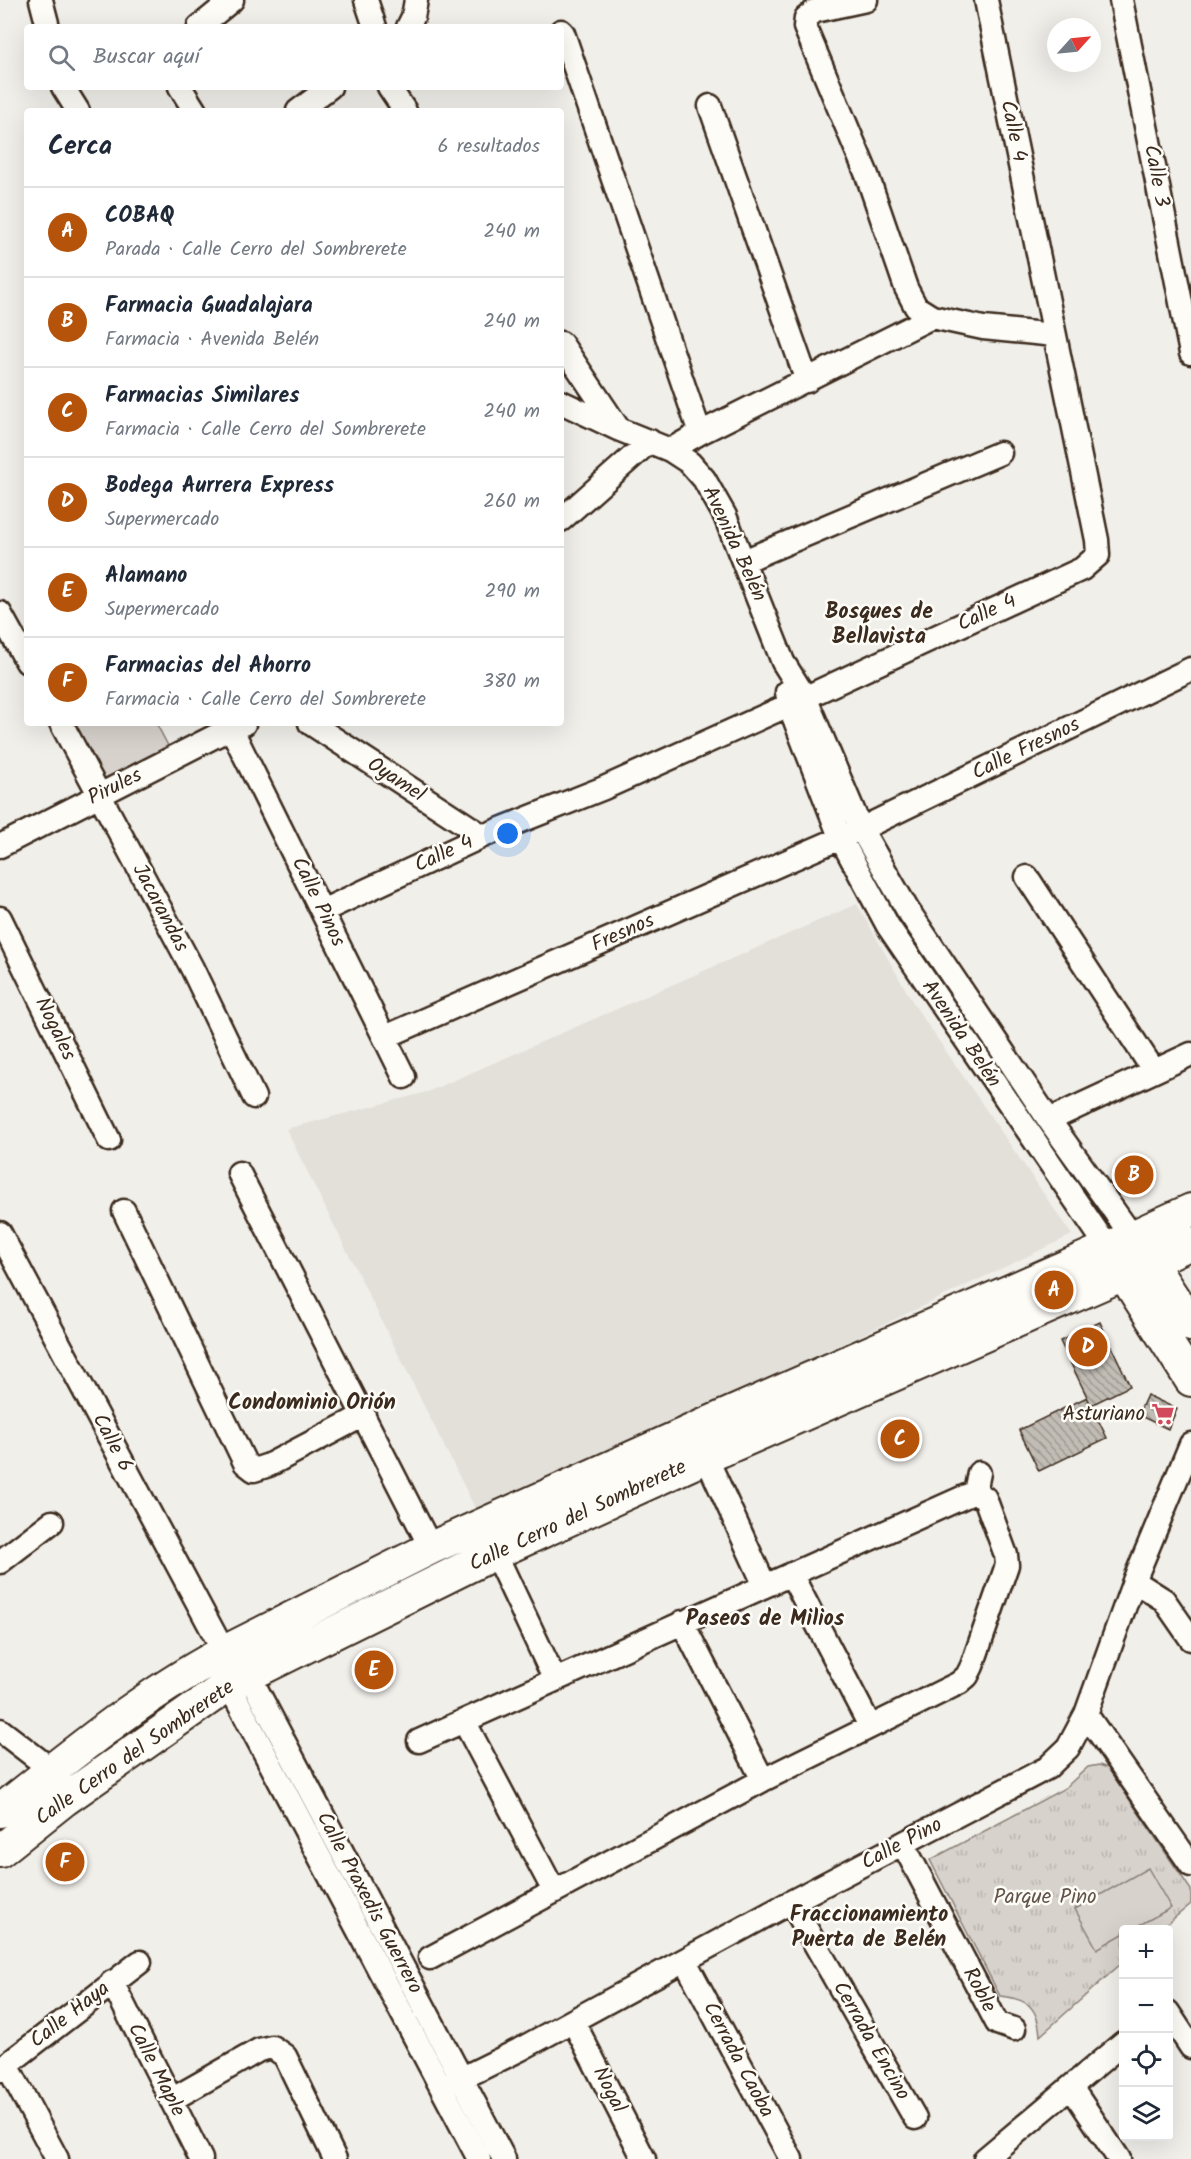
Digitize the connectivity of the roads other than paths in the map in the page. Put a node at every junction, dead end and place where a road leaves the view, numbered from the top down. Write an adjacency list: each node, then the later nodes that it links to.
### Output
1 (41, 0): 8 (street)
2 (232, 0): 9 (street)
3 (366, 0): 10 (street)
4 (416, 0): 11 (street)
5 (866, 0): 20 (street)
6 (986, 0): 21 (street, Calle 4)
7 (1121, 0): 23 (street, Calle 3)
8 (47, 24)
9 (203, 24)
10 (374, 24)
11 (410, 24)
12 (564, 36): 27 (street)
13 (65, 90): 17 (street)
14 (182, 90): 18 (street)
15 (326, 90): 19 (street)
16 (710, 106): 24 (street)
17 (76, 108)
18 (193, 108)
19 (302, 108)
20 (932, 317): 21 (street); 24 (street)
21 (1054, 335): 35 (street, Calle 4)
22 (564, 348): 26 (street)
23 (1191, 353)
24 (807, 381): 27 (street)
25 (564, 403): 26 (street, Avenida Belén)
26 (618, 429): 28 (street, Avenida Belén)
27 (700, 433): 28 (street)
28 (660, 446): 30 (street); 31 (street, Avenida Belén)
29 (1000, 453): 31 (street)
30 (564, 518)
31 (744, 561): 35 (street, Avenida Belén)
32 (0, 612): 33 (street)
33 (24, 656)
34 (1191, 669): 40 (street, Calle Fresnos)
35 (797, 701): 40 (street, Avenida Belén); 41 (street, Calle 4)
36 (63, 726): 39 (street, Jacarandas)
37 (238, 726): 39 (street, Pirules); 44 (street, Calle Pinos)
38 (315, 726): 41 (street, Oyamel)
39 (100, 795): 42 (street, Pirules); 50 (street, Jacarandas)
40 (851, 833): 46 (street, Fresnos); 51 (street, Avenida Belén); 58 (street, Avenida Belén)
41 (483, 836): 44 (street, Calle 4)
42 (0, 846)
43 (1027, 878): 48 (street)
44 (322, 911): 46 (street, Calle Pinos)
45 (0, 918): 52 (street, Nogales)
46 (385, 1037): 49 (street, Calle Pinos)
47 (1191, 1054): 48 (street)
48 (1154, 1071): 51 (street)
49 (404, 1077)
50 (254, 1096)
51 (1049, 1120): 58 (street, Avenida Belén)
52 (109, 1140)
53 (239, 1173): 61 (street)
54 (1191, 1210): 58 (main road, Calle Cerro del Sombrerete)
55 (124, 1211): 61 (street)
56 (0, 1233): 73 (street, Calle 6)
57 (1191, 1243): 58 (main road, Calle Cerro del Sombrerete)
58 (1129, 1255): 59 (main road, Avenida Belén); 60 (main road, Avenida Belén); 63 (main road, Calle Cerro del Sombrerete); 65 (main road, Calle Cerro del Sombrerete)
59 (1191, 1325)
60 (1191, 1380)
61 (364, 1415): 65 (street)
62 (1191, 1444): 69 (street, Calle Pino)
63 (706, 1456): 66 (main road, Calle Cerro del Sombrerete); 70 (street)
64 (52, 1522): 67 (street)
65 (431, 1548): 73 (main road, Calle Cerro del Sombrerete)
66 (495, 1553): 74 (main road, Calle Cerro del Sombrerete); 75 (street)
67 (0, 1563)
68 (791, 1574): 70 (street); 78 (street); 78 (street)
69 (1134, 1581): 72 (street); 76 (street, Calle Pino)
70 (765, 1587): 71 (street)
71 (682, 1622): 75 (street); 82 (street)
72 (1191, 1639)
73 (224, 1652): 74 (street, Calle Praxedis Guerrero); 81 (main road, Calle Cerro del Sombrerete)
74 (238, 1680): 85 (main road, Calle Cerro del Sombrerete); 99 (street, Calle Praxedis Guerrero)
75 (555, 1680): 77 (street)
76 (1086, 1714): 84 (street, Calle Pino); 86 (street)
77 (464, 1721): 80 (street); 87 (street)
78 (870, 1726): 82 (street)
79 (0, 1730): 81 (street)
80 (419, 1741)
81 (52, 1770): 83 (main road, Calle Cerro del Sombrerete)
82 (763, 1780): 87 (street)
83 (0, 1811)
84 (903, 1844): 88 (street, Calle Pino); 95 (street, Roble)
85 (0, 1851)
86 (1191, 1865)
87 (554, 1891): 89 (street)
88 (791, 1902): 90 (street, Calle Pino); 102 (street, Cerrada Encino)
89 (430, 1958)
90 (686, 1961): 94 (street, Calle Pino); 109 (street, Cerrada Caoba)
91 (140, 1962): 92 (street, Calle Haya)
92 (112, 1982): 98 (street, Calle Haya); 101 (street, Calle Maple)
93 (1173, 2020): 97 (street)
94 (573, 2021): 99 (street, Calle Pino); 108 (street, Nogal)
95 (1014, 2029)
96 (1119, 2046): 100 (street)
97 (1191, 2047)
98 (3, 2068): 103 (street)
99 (452, 2083): 106 (street, Calle Praxedis Guerrero); 107 (street, Calle Praxedis Guerrero)
100 (1071, 2087): 110 (street); 111 (street)
101 (171, 2100): 104 (street, Calle Maple); 105 (street)
102 (915, 2118)
103 (57, 2159)
104 (201, 2159)
105 (335, 2159)
106 (479, 2159)
107 (504, 2159)
108 (644, 2159)
109 (791, 2159)
110 (985, 2159)
111 (1119, 2159)

